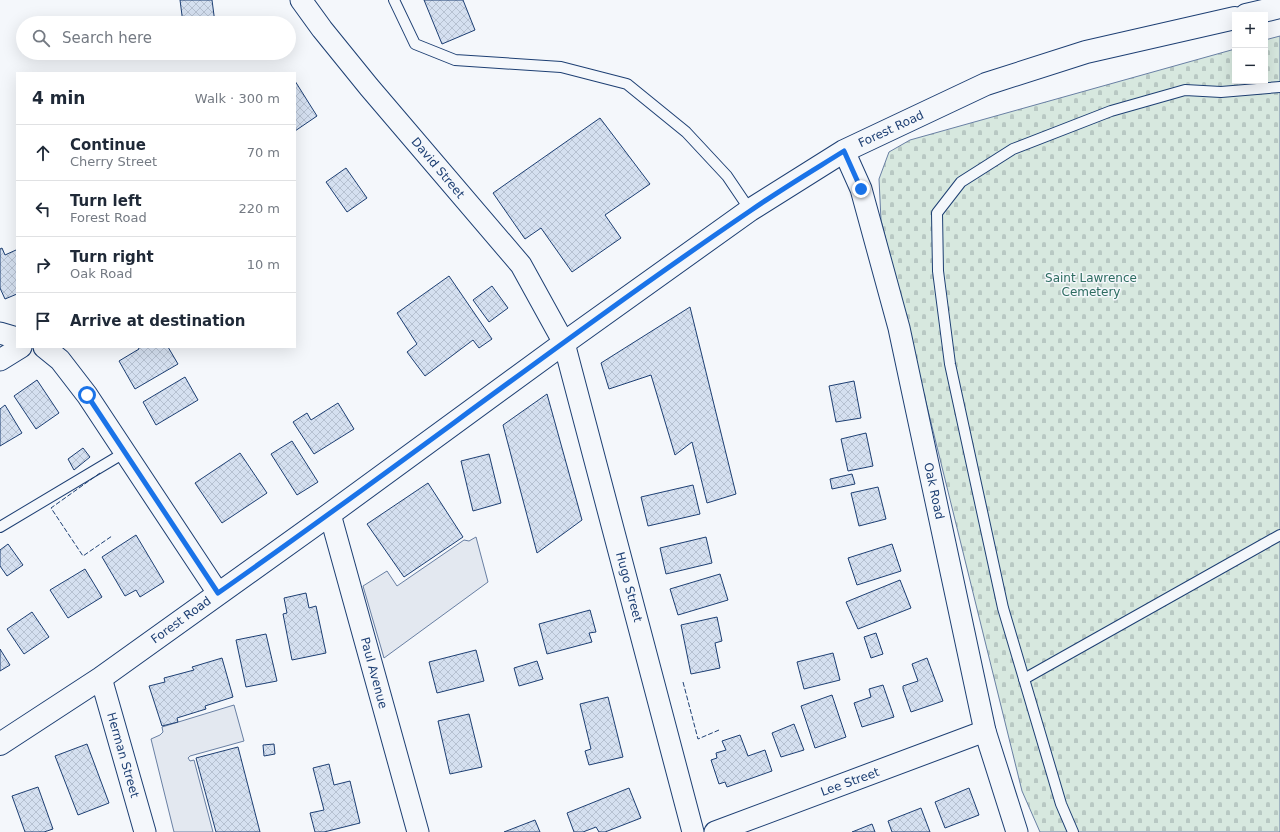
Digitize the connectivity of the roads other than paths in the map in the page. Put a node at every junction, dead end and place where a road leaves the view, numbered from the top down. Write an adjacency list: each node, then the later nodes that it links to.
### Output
1 (301, 0): 11 (street, David Street)
2 (394, 0): 8 (lane)
3 (1280, 7): 4 (main road)
4 (1259, 12)
5 (1232, 19): 7 (main road, Forest Road)
6 (1280, 87): 21 (lane)
7 (844, 151): 8 (main road, Forest Road); 22 (street, Oak Road)
8 (750, 210): 11 (main road, Forest Road)
9 (0, 333): 10 (street)
10 (16, 338)
11 (564, 343): 16 (main road, Forest Road); 26 (street, Hugo Street)
12 (19, 348): 14 (street)
13 (45, 348): 15 (street)
14 (0, 360)
15 (124, 453): 17 (lane); 19 (street)
16 (330, 514): 19 (main road, Forest Road); 25 (street, Paul Avenue)
17 (0, 527)
18 (1280, 535): 21 (lane)
19 (218, 593): 20 (main road, Forest Road)
20 (101, 678): 23 (main road, Forest Road); 24 (street, Herman Street)
21 (1024, 679): 29 (lane)
22 (986, 731): 27 (street, Lee Street); 28 (street, Oak Road)
23 (0, 744)
24 (145, 832)
25 (418, 832)
26 (693, 832)
27 (715, 832)
28 (1018, 832)
29 (1073, 832)

